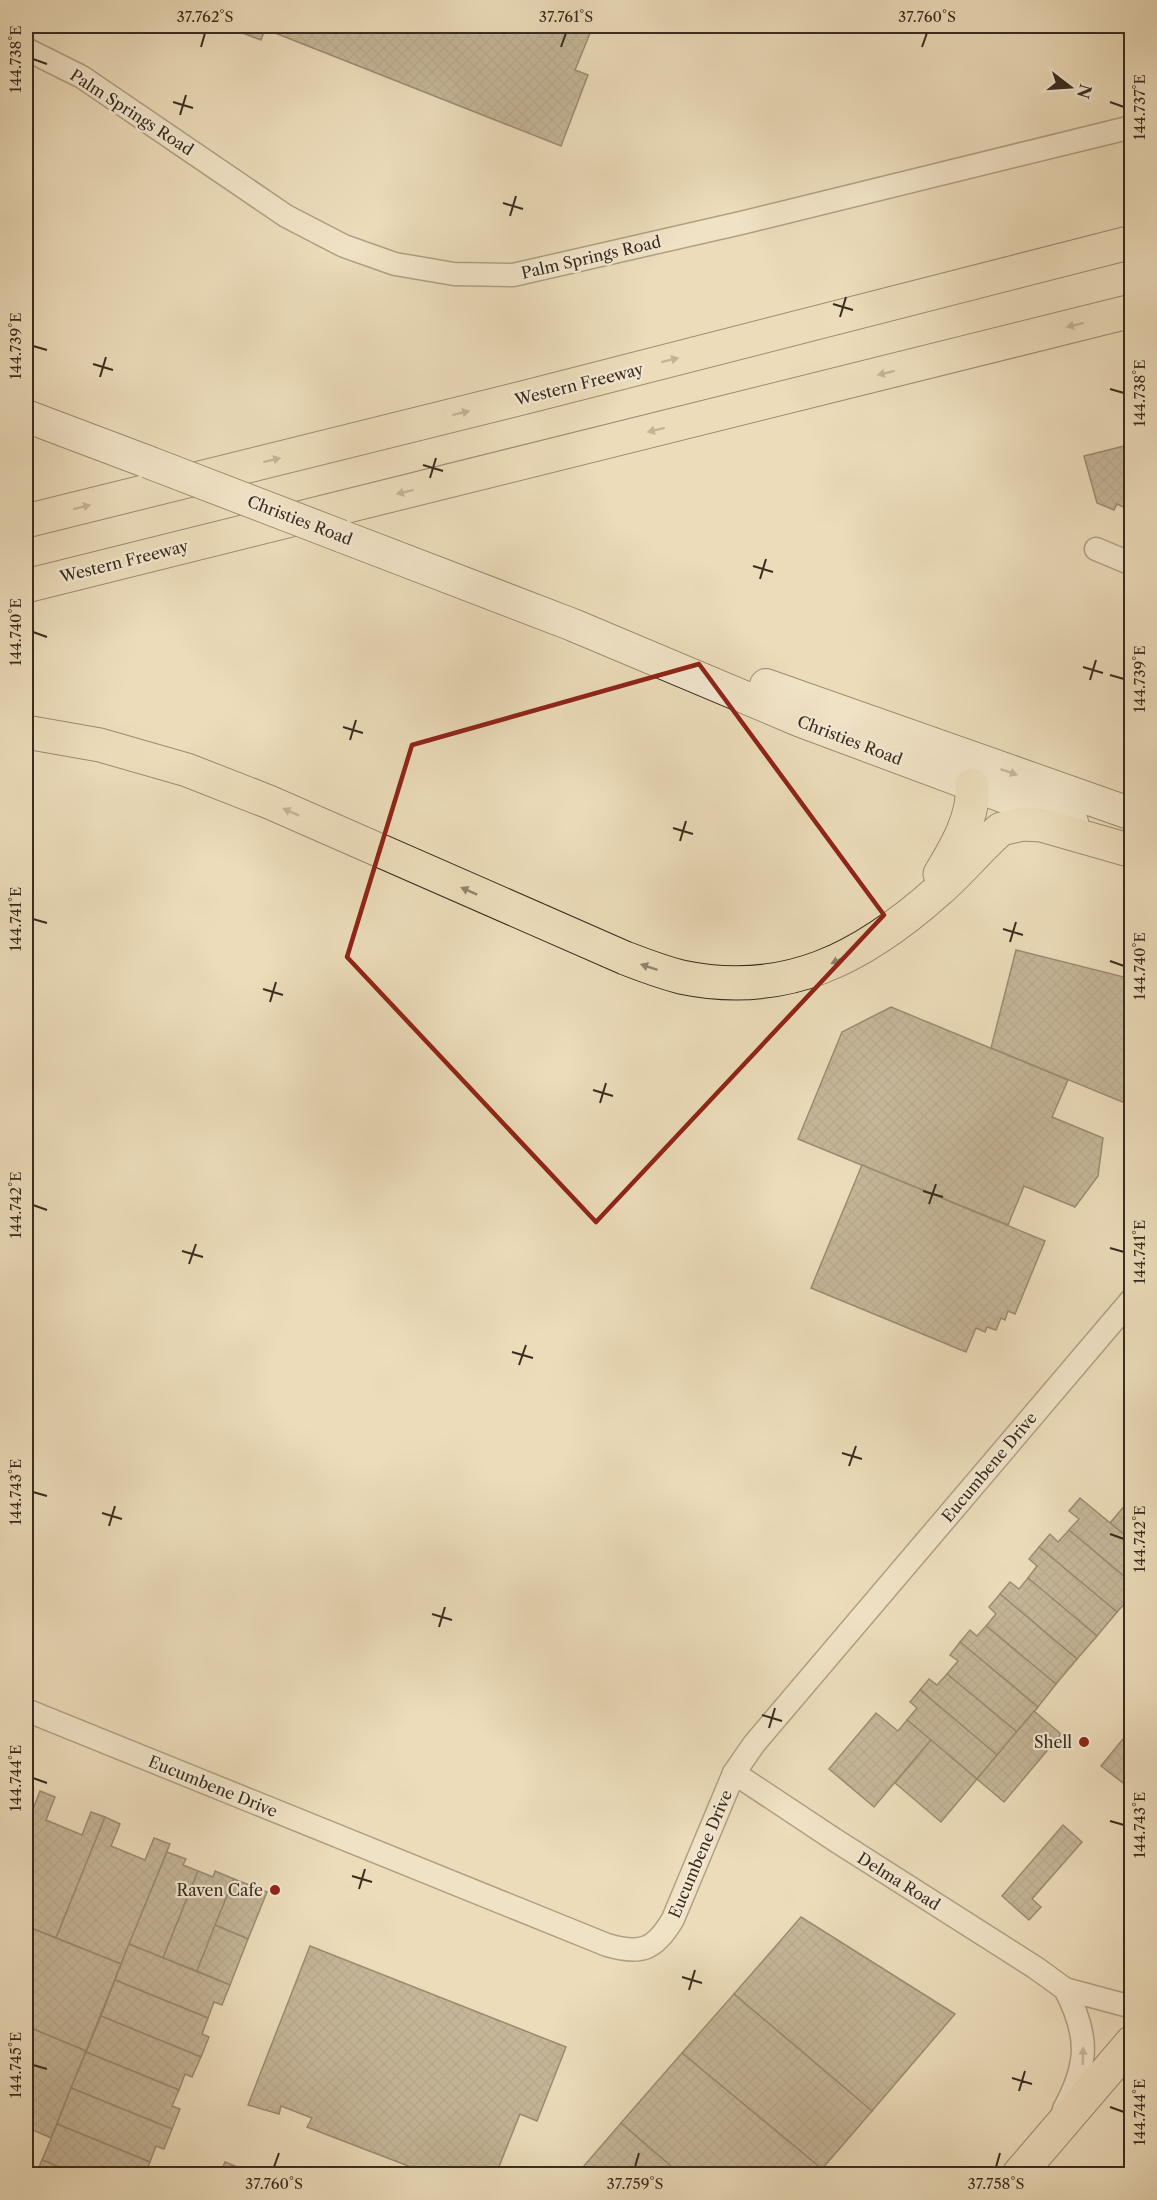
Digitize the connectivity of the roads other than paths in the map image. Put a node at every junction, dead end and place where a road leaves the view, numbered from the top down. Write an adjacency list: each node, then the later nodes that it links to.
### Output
1 (26, 49): 2 (street, Palm Springs Road)
2 (1131, 127)
3 (1131, 242): 6 (highway, Western Freeway, one-way to 3)
4 (1131, 311): 9 (highway, Western Freeway, one-way to 9)
5 (26, 416): 10 (main road, Christies Road, bridge)
6 (26, 521)
7 (1096, 549): 8 (street)
8 (1131, 564)
9 (26, 586)
10 (573, 625): 11 (main road, Christies Road); 13 (main road, Christies Road)
11 (776, 688): 13 (main road); 14 (main road, Christies Road, one-way to 14)
12 (26, 732): 17 (highway, one-way to 12)
13 (972, 785): 15 (main road, Christies Road); 17 (highway)
14 (1131, 814)
15 (1131, 844)
16 (1131, 851): 17 (highway)
17 (916, 911)
18 (1131, 1299): 20 (street, Eucumbene Drive)
19 (26, 1710): 20 (street, Eucumbene Drive)
20 (734, 1773): 21 (street, Delma Road)
21 (1065, 1989): 22 (street, Delma Road); 24 (street, one-way to 21)
22 (1131, 2007)
23 (1131, 2042): 24 (highway)
24 (1042, 2147): 25 (highway)
25 (1019, 2175)

